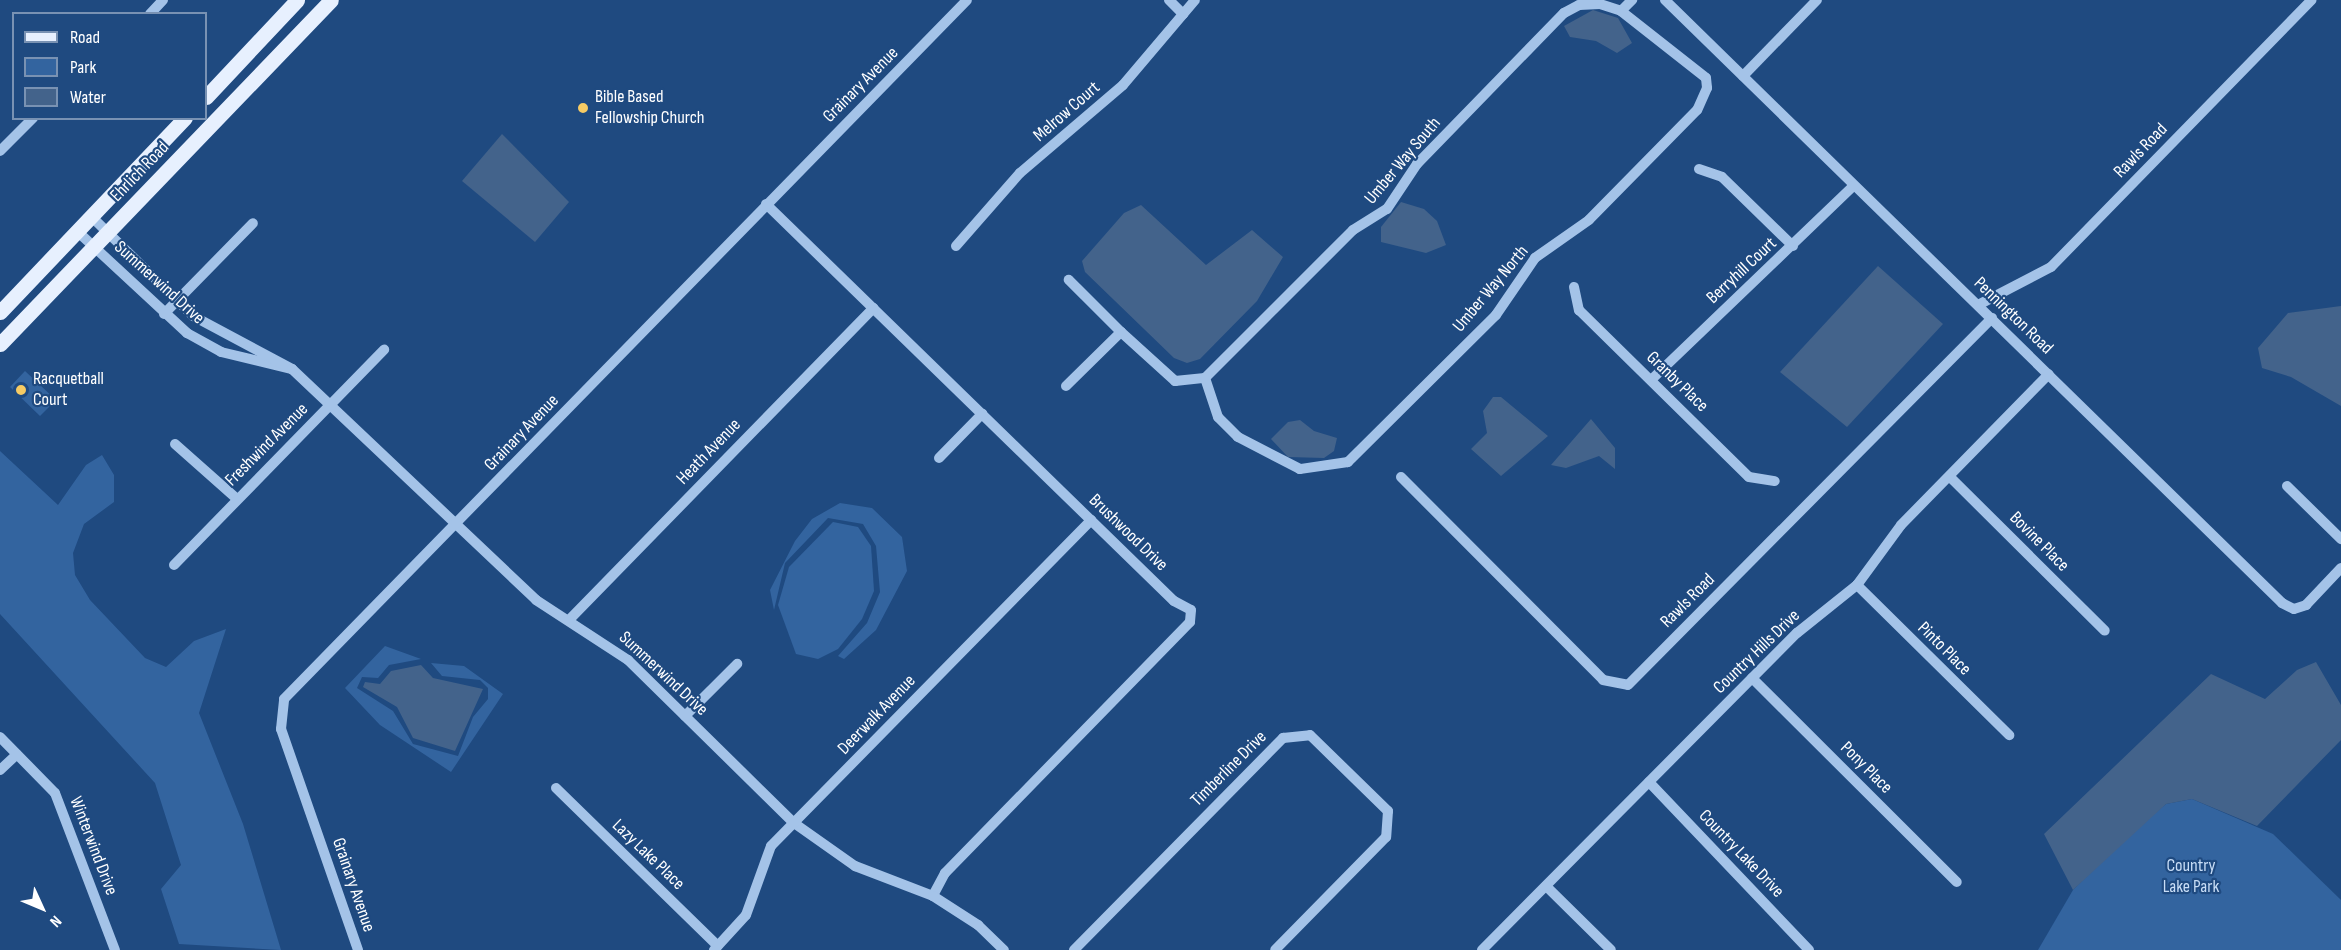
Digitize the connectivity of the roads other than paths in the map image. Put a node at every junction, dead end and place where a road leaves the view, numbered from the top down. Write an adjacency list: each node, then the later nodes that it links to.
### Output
1 (164, 0): 13 (street)
2 (297, 0): 16 (main road)
3 (331, 0): 26 (main road, Ehrlich Road)
4 (968, 0): 22 (street, Grainary Avenue)
5 (1169, 0): 14 (street)
6 (1195, 0): 14 (street, Melrow Court)
7 (1632, 0): 12 (street)
8 (1665, 0): 15 (street, Pennington Road)
9 (1817, 0): 15 (street)
10 (2312, 0): 33 (street, Rawls Road)
11 (1601, 2): 12 (street, Umber Way South); 43 (street, Umber Way South)
12 (1622, 11): 43 (street, Umber Way North)
13 (152, 12)
14 (1183, 14): 27 (street, Melrow Court)
15 (1743, 76): 21 (street, Pennington Road)
16 (207, 96)
17 (31, 120): 19 (street)
18 (183, 120): 23 (main road, Ehrlich Road)
19 (0, 151)
20 (1699, 169): 28 (street)
21 (1854, 185): 28 (street, Berryhill Court); 33 (street, Pennington Road)
22 (766, 204): 34 (street, Brushwood Drive); 56 (street, Grainary Avenue)
23 (92, 217): 25 (main road, Ehrlich Road); 26 (street, Summerwind Drive)
24 (253, 223): 32 (street)
25 (78, 232): 29 (street, Summerwind Drive); 35 (main road, Ehrlich Road)
26 (109, 233): 29 (main road, Ehrlich Road); 32 (street, Summerwind Drive)
27 (956, 246)
28 (1793, 246): 44 (street, Berryhill Court)
29 (95, 248): 36 (street, Summerwind Drive); 39 (main road, Ehrlich Road)
30 (1069, 280): 38 (street)
31 (1574, 287): 44 (street, Granby Place)
32 (177, 301): 36 (street); 41 (street, Summerwind Drive)
33 (1978, 305): 37 (street, Pennington Road)
34 (873, 308): 47 (street, Brushwood Drive); 61 (street, Heath Avenue)
35 (0, 312)
36 (164, 314): 41 (street, Summerwind Drive)
37 (1992, 318): 42 (street, Pennington Road); 50 (street, Rawls Road)
38 (1121, 332): 43 (street); 45 (street)
39 (0, 344)
40 (384, 350): 46 (street, Freshwind Avenue)
41 (292, 369): 46 (street, Summerwind Drive)
42 (2049, 374): 51 (street, Country Hills Drive); 59 (street, Pennington Road)
43 (1205, 378)
44 (1651, 380): 52 (street, Granby Place)
45 (1066, 386)
46 (333, 402): 54 (street, Freshwind Avenue); 56 (street, Summerwind Drive)
47 (982, 414): 49 (street); 55 (street, Brushwood Drive)
48 (175, 444): 54 (street)
49 (939, 458)
50 (1401, 477)
51 (1950, 477): 60 (street, Country Hills Drive); 62 (street, Bovine Place)
52 (1775, 481)
53 (2287, 486): 57 (street)
54 (237, 499): 58 (street, Freshwind Avenue)
55 (1091, 520): 72 (street, Deerwalk Avenue); 75 (street, Brushwood Drive)
56 (456, 523): 61 (street, Summerwind Drive); 78 (street, Grainary Avenue)
57 (2341, 539)
58 (174, 565)
59 (2341, 568)
60 (1857, 585): 64 (street, Country Hills Drive); 66 (street, Pinto Place)
61 (569, 620): 65 (street, Summerwind Drive)
62 (2105, 631)
63 (736, 664): 65 (street)
64 (1752, 678): 70 (street, Country Hills Drive); 73 (street, Pony Place)
65 (686, 716): 72 (street, Summerwind Drive)
66 (2008, 735)
67 (0, 738): 68 (street, Winterwind Drive)
68 (17, 754): 69 (street); 77 (street, Winterwind Drive)
69 (0, 770)
70 (1649, 782): 74 (street, Country Hills Drive); 84 (street, Country Lake Drive)
71 (556, 788): 76 (street, Lazy Lake Place)
72 (794, 823): 75 (street, Summerwind Drive); 76 (street, Deerwalk Avenue)
73 (1958, 882)
74 (1546, 886): 82 (street, Country Hills Drive); 83 (street)
75 (933, 896): 79 (street, Summerwind Drive)
76 (716, 948)
77 (115, 950)
78 (358, 950)
79 (1004, 950)
80 (1074, 950): 81 (street, Timberline Drive)
81 (1275, 950)
82 (1482, 950)
83 (1611, 950)
84 (1809, 950)

